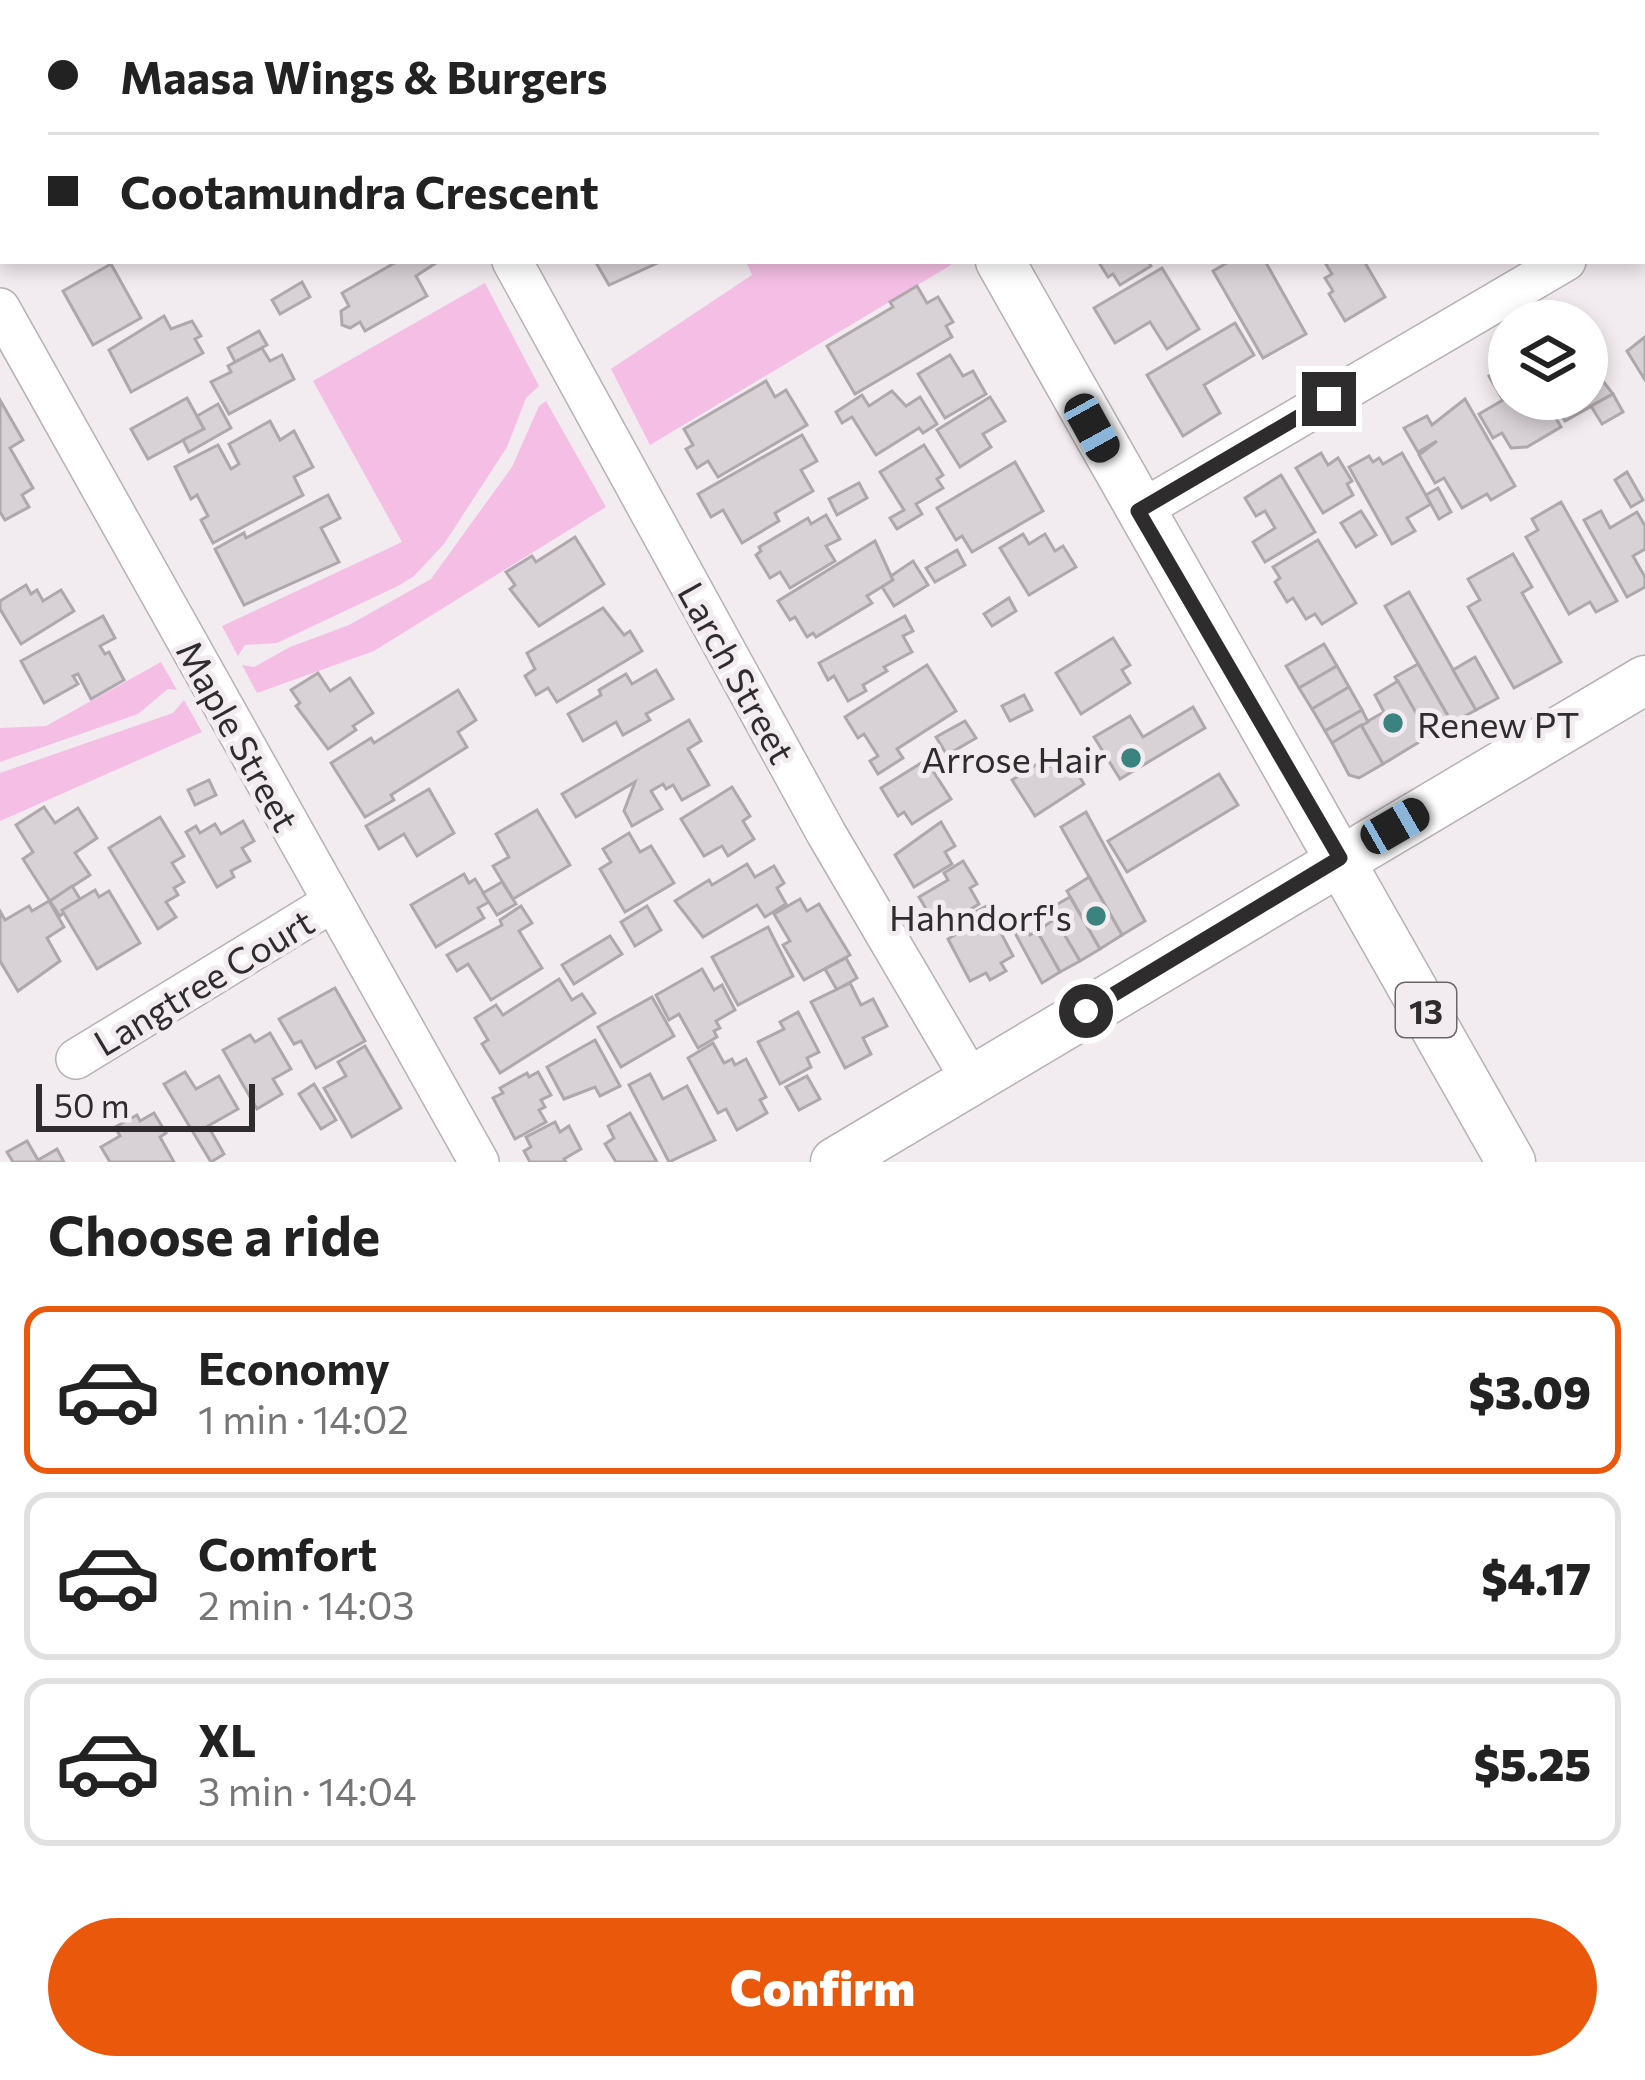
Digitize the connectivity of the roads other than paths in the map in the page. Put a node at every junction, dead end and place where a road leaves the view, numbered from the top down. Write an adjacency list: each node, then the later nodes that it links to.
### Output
1 (514, 264): 10 (street, Larch Street)
2 (1002, 264): 5 (main road, 13)
3 (1561, 264): 5 (street)
4 (0, 308): 8 (street, Maple Street)
5 (1138, 511): 7 (main road, 13)
6 (1645, 680): 7 (main road)
7 (1340, 858): 10 (main road); 13 (main road, 13)
8 (331, 903): 9 (street, Langtree Court); 11 (street, Maple Street)
9 (76, 1059)
10 (970, 1080): 12 (main road)
11 (479, 1162)
12 (835, 1162)
13 (1511, 1162)

